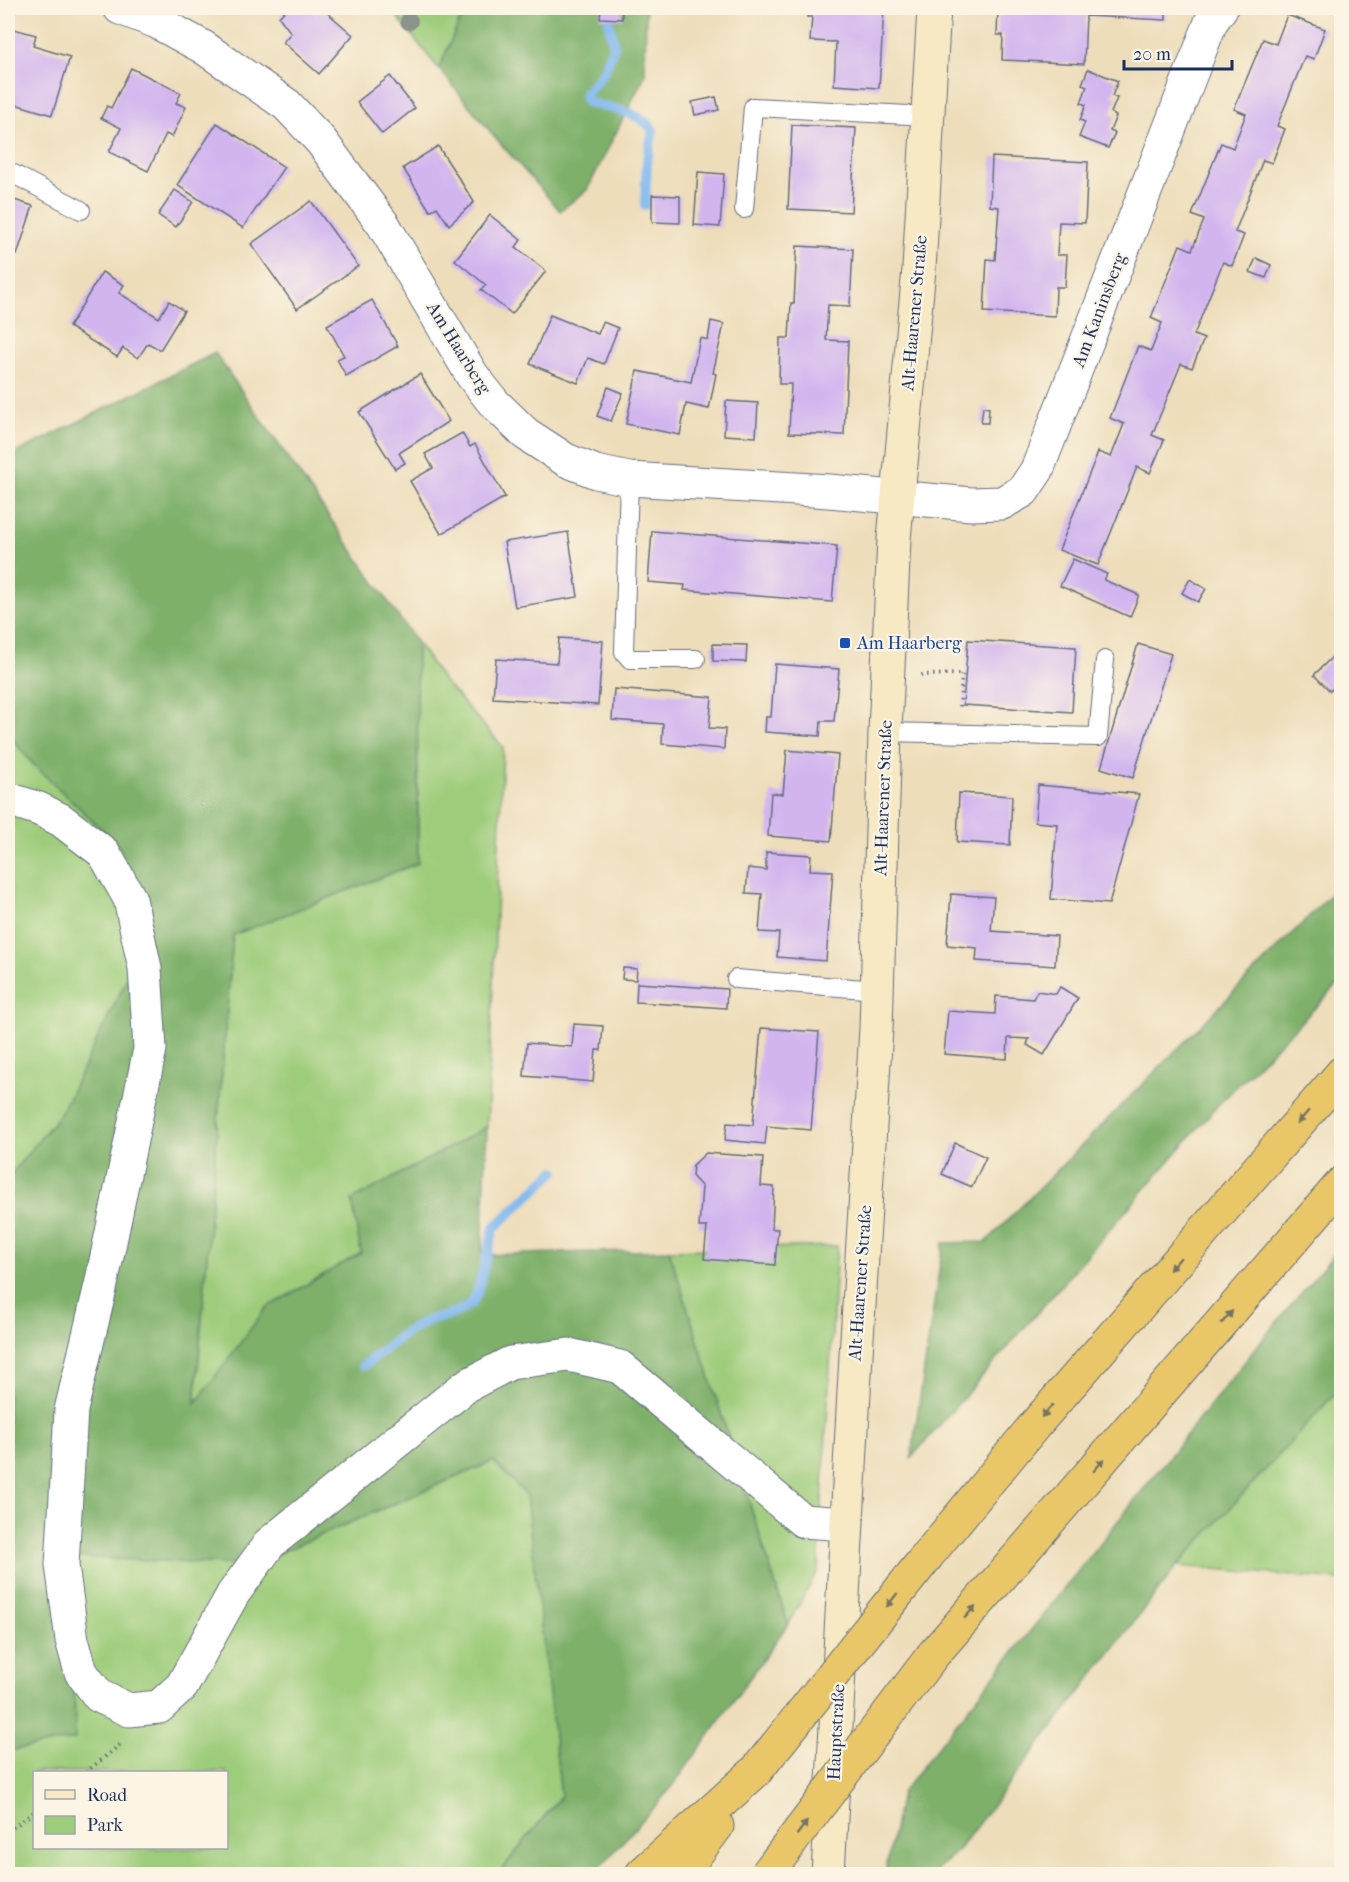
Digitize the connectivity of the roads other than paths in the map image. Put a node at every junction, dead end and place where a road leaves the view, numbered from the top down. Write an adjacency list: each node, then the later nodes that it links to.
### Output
1 (120, 8): 8 (street, Am Haarberg)
2 (934, 8): 4 (main road, Alt-Haarener Straße)
3 (1221, 8): 9 (street, Am Kaninsberg)
4 (928, 116): 6 (lane); 9 (main road, Alt-Haarener Straße)
5 (8, 171): 7 (lane)
6 (744, 209)
7 (81, 210)
8 (629, 479): 9 (street, Am Haarberg); 10 (lane)
9 (898, 496): 12 (main road, Alt-Haarener Straße)
10 (696, 659)
11 (1105, 660): 12 (lane)
12 (885, 732): 15 (main road, Alt-Haarener Straße)
13 (8, 799): 18 (street)
14 (736, 979): 15 (lane)
15 (878, 990): 18 (main road, Alt-Haarener Straße)
16 (1341, 1073): 20 (highway, one-way to 20, bridge)
17 (1341, 1183): 23 (highway, one-way to 17, bridge)
18 (846, 1524): 19 (main road, Alt-Haarener Straße)
19 (844, 1589): 24 (main road, Hauptstraße)
20 (756, 1771): 21 (highway); 22 (highway)
21 (642, 1875)
22 (681, 1875)
23 (767, 1875)
24 (828, 1875)

